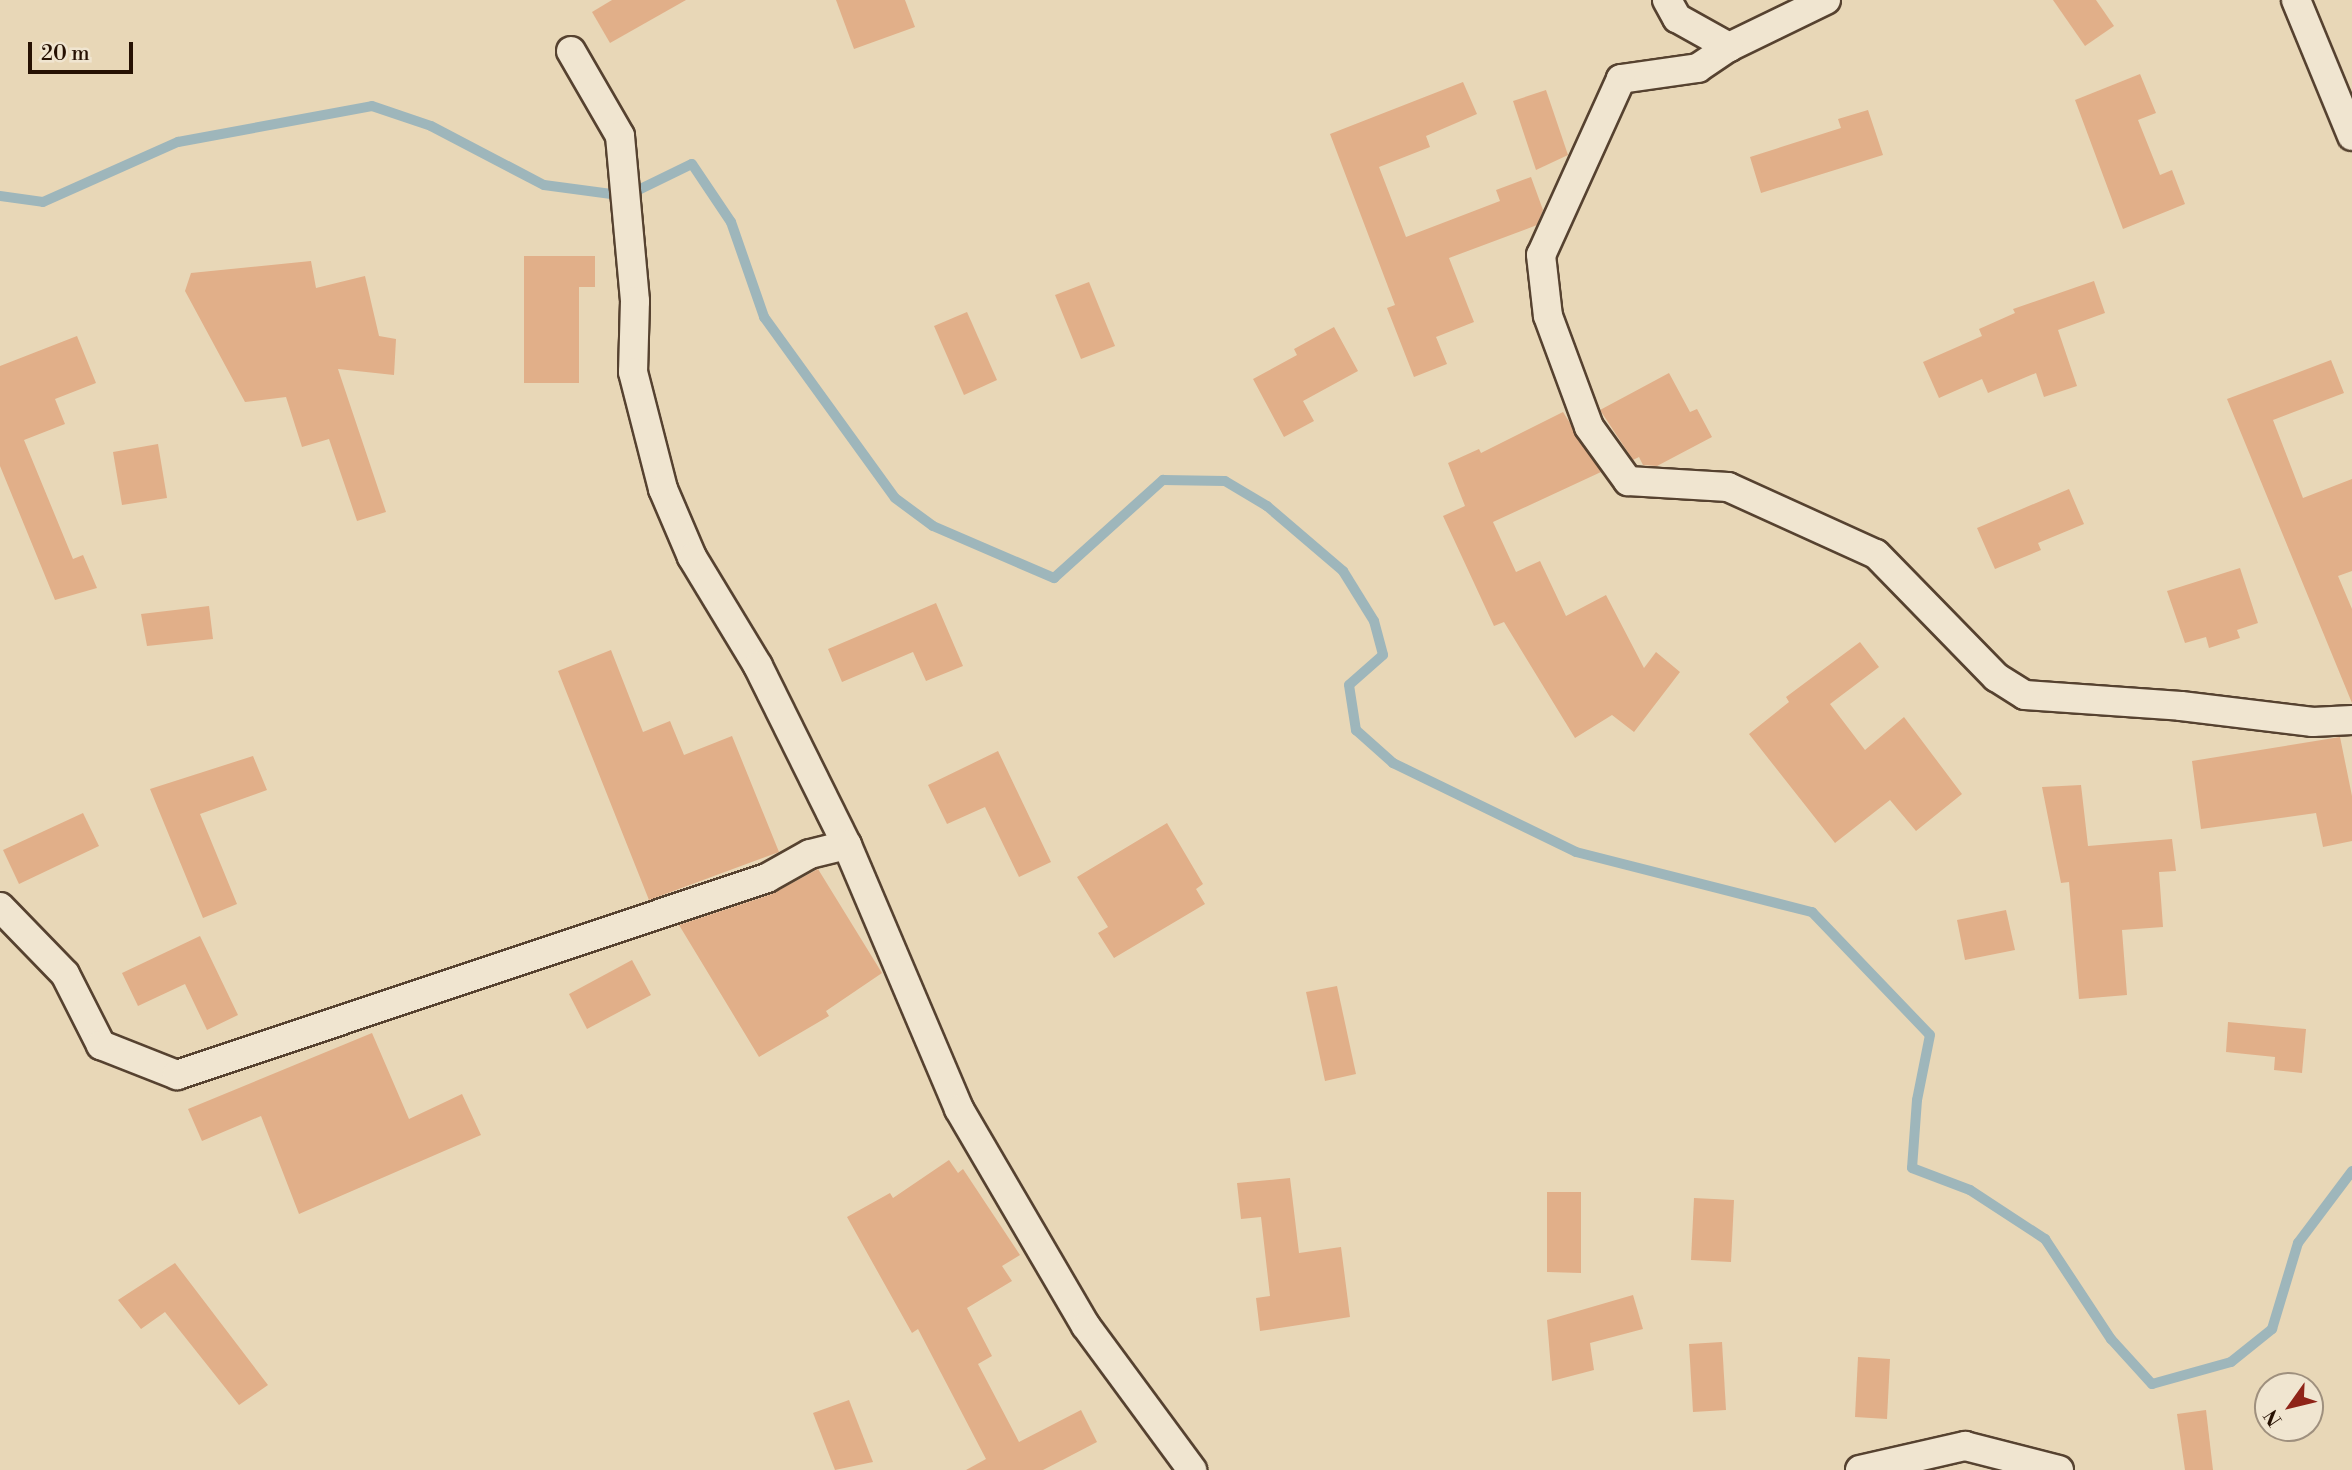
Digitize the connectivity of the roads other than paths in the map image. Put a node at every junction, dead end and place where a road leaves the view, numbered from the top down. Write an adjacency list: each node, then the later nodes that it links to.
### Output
1 (1667, 0): 4 (street)
2 (1826, 0): 4 (street)
3 (2296, 0): 6 (street)
4 (1729, 47): 7 (street)
5 (571, 51): 8 (street)
6 (2352, 136)
7 (2352, 720)
8 (847, 845): 9 (street); 10 (street)
9 (0, 907)
10 (1192, 1470)
11 (1860, 1470): 12 (street)
12 (2059, 1470)

